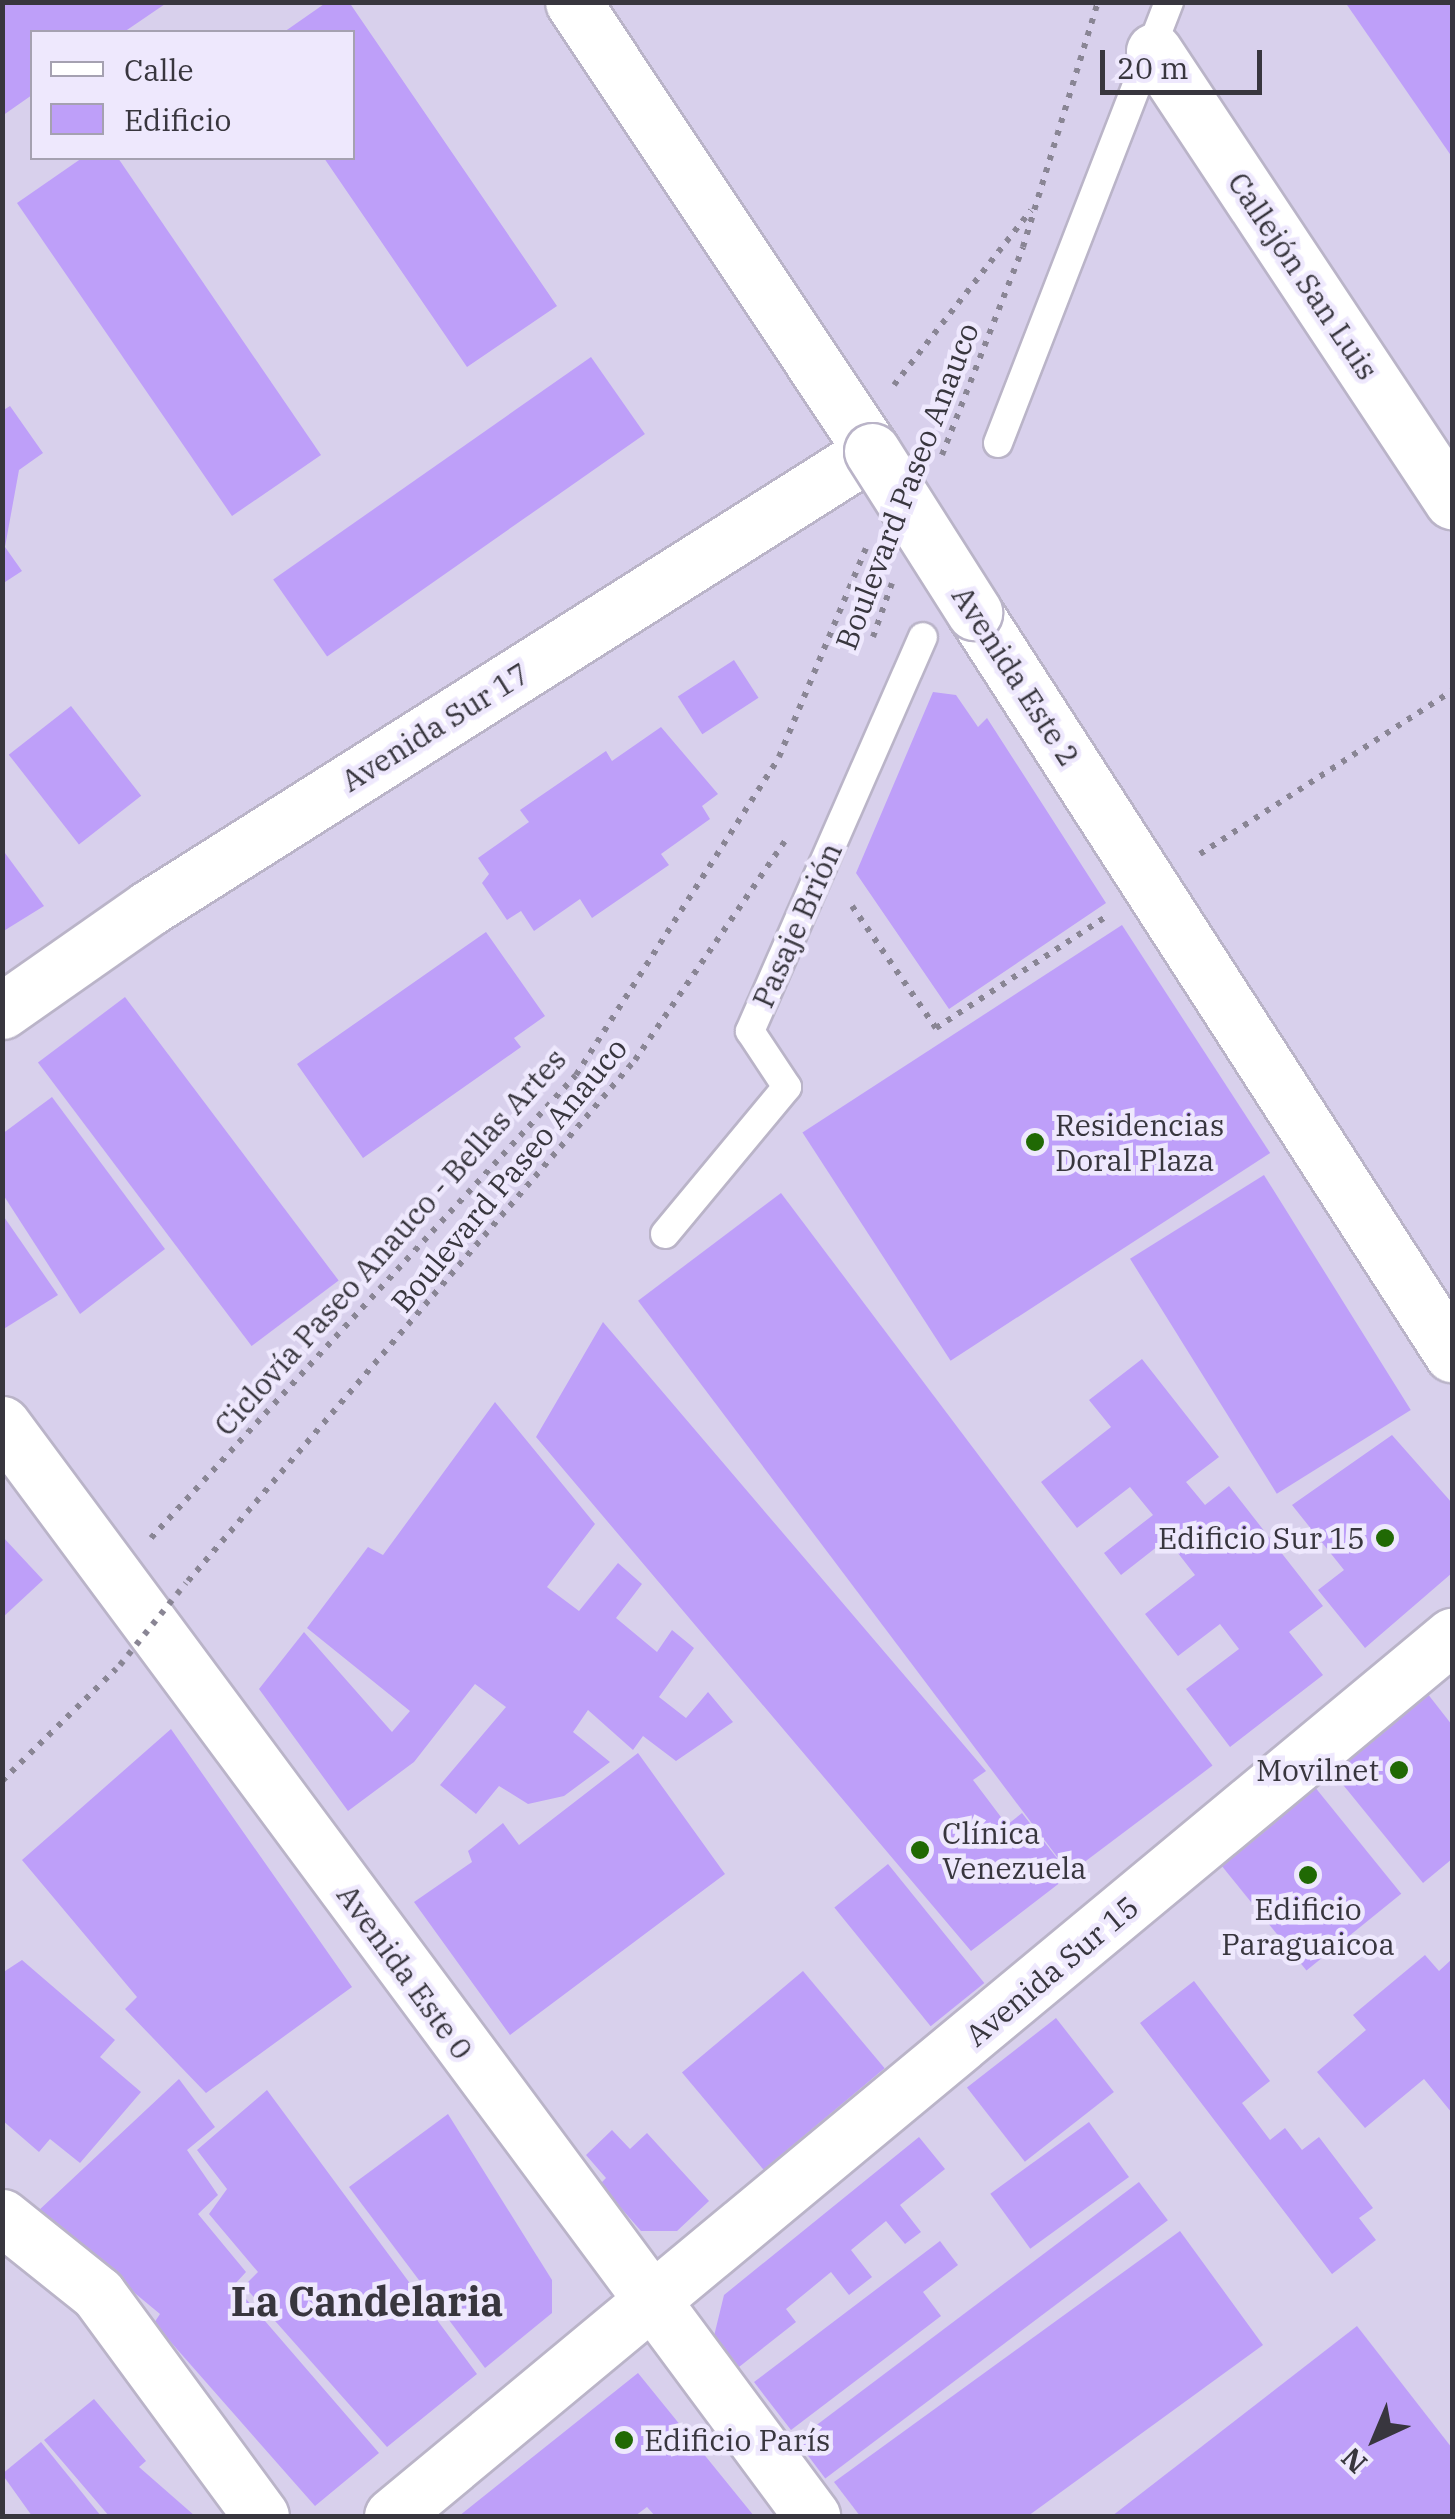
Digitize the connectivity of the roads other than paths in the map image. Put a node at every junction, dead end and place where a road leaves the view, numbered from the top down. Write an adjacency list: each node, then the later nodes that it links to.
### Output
1 (574, 2): 3 (street, Avenida Este 2)
2 (1162, 27): 4 (lane); 5 (street, Callejón San Luis)
3 (882, 428): 7 (street, Avenida Sur 17); 9 (street, Avenida Este 2, bridge)
4 (998, 443)
5 (1452, 500)
6 (923, 637): 8 (lane, Pasaje Brión)
7 (2, 1011)
8 (665, 1234)
9 (1452, 1354)
10 (2, 1424): 13 (street, Avenida Este 0)
11 (1452, 1636): 13 (street, Avenida Sur 15)
12 (2, 2216): 14 (street)
13 (652, 2306): 15 (street, Avenida Sur 15); 16 (street, Avenida Este 0)
14 (261, 2516)
15 (392, 2516)
16 (812, 2516)

